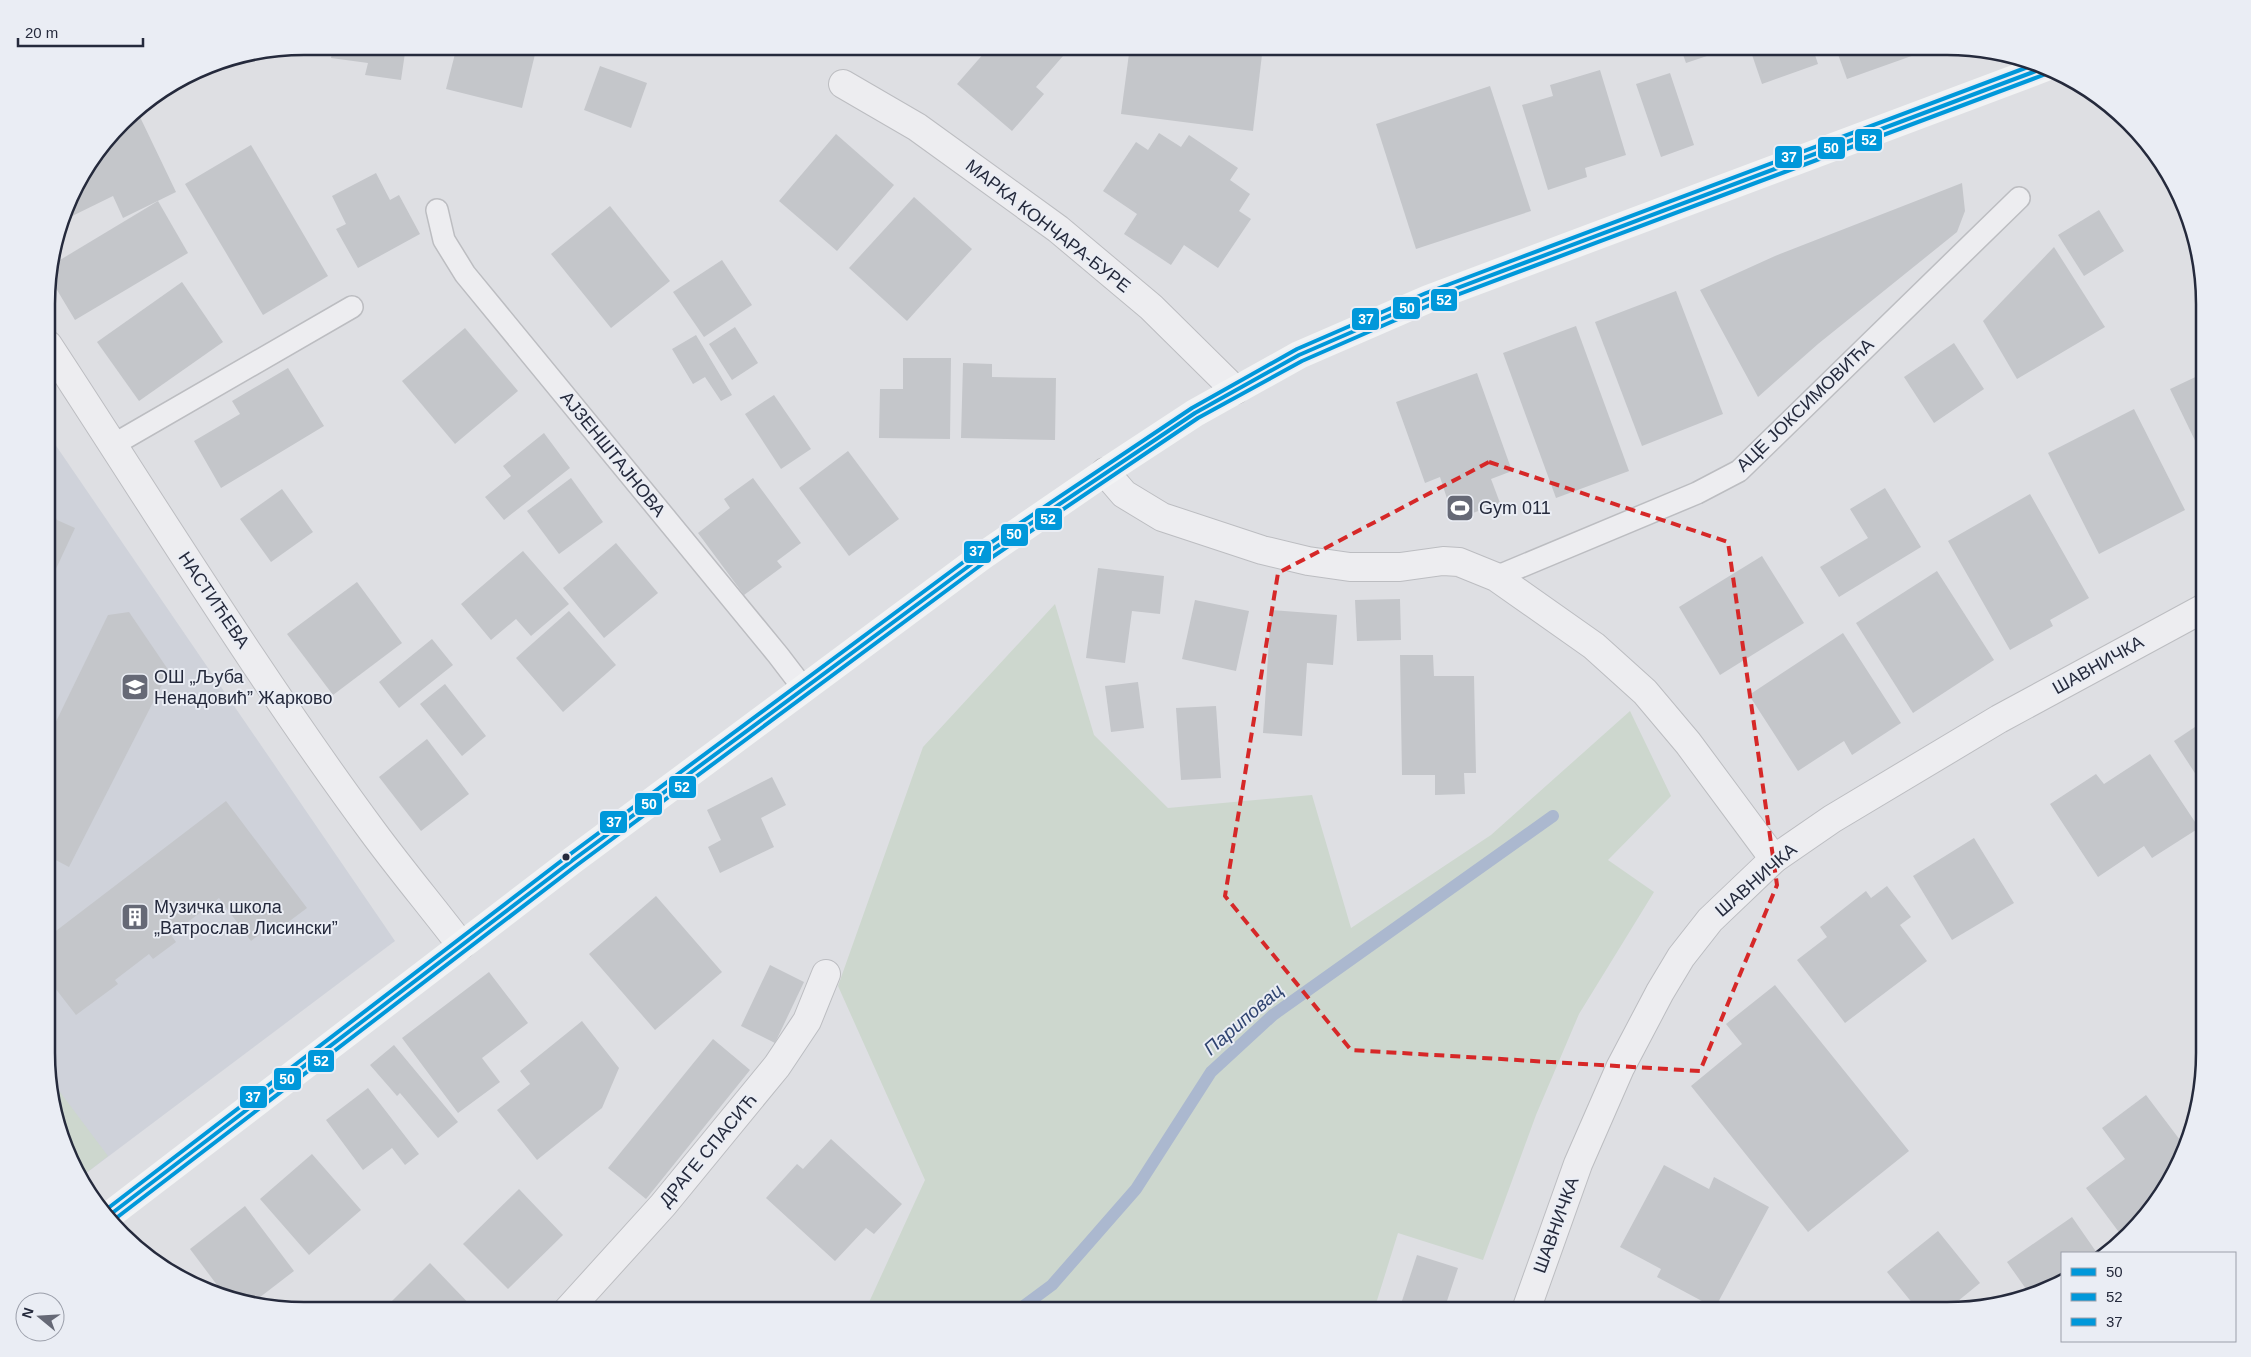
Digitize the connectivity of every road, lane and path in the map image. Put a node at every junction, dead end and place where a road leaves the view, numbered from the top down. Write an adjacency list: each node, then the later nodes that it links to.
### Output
1 (2035, 71): 7 (main road)
2 (843, 84): 7 (street, МАРКА КОНЧАРА-БУРЕ)
3 (2019, 198): 10 (lane, АЦЕ ЈОКСИМОВИЋА)
4 (437, 210): 12 (lane, АЈЗЕНШТАЈНОВА)
5 (352, 307): 8 (lane)
6 (55, 356): 8 (street, НАСТИЋЕВА)
7 (1235, 390): 9 (main road)
8 (113, 445): 14 (street, НАСТИЋЕВА)
9 (1105, 472): 10 (street); 12 (main road)
10 (1496, 577): 13 (street)
11 (2196, 612): 13 (street, ШАВНИЧКА)
12 (804, 689): 14 (main road)
13 (1774, 859): 18 (street, ШАВНИЧКА)
14 (461, 945): 16 (main road)
15 (826, 974): 17 (street, ДРАГЕ СПАСИЋ)
16 (113, 1212)
17 (575, 1302)
18 (1529, 1302)

